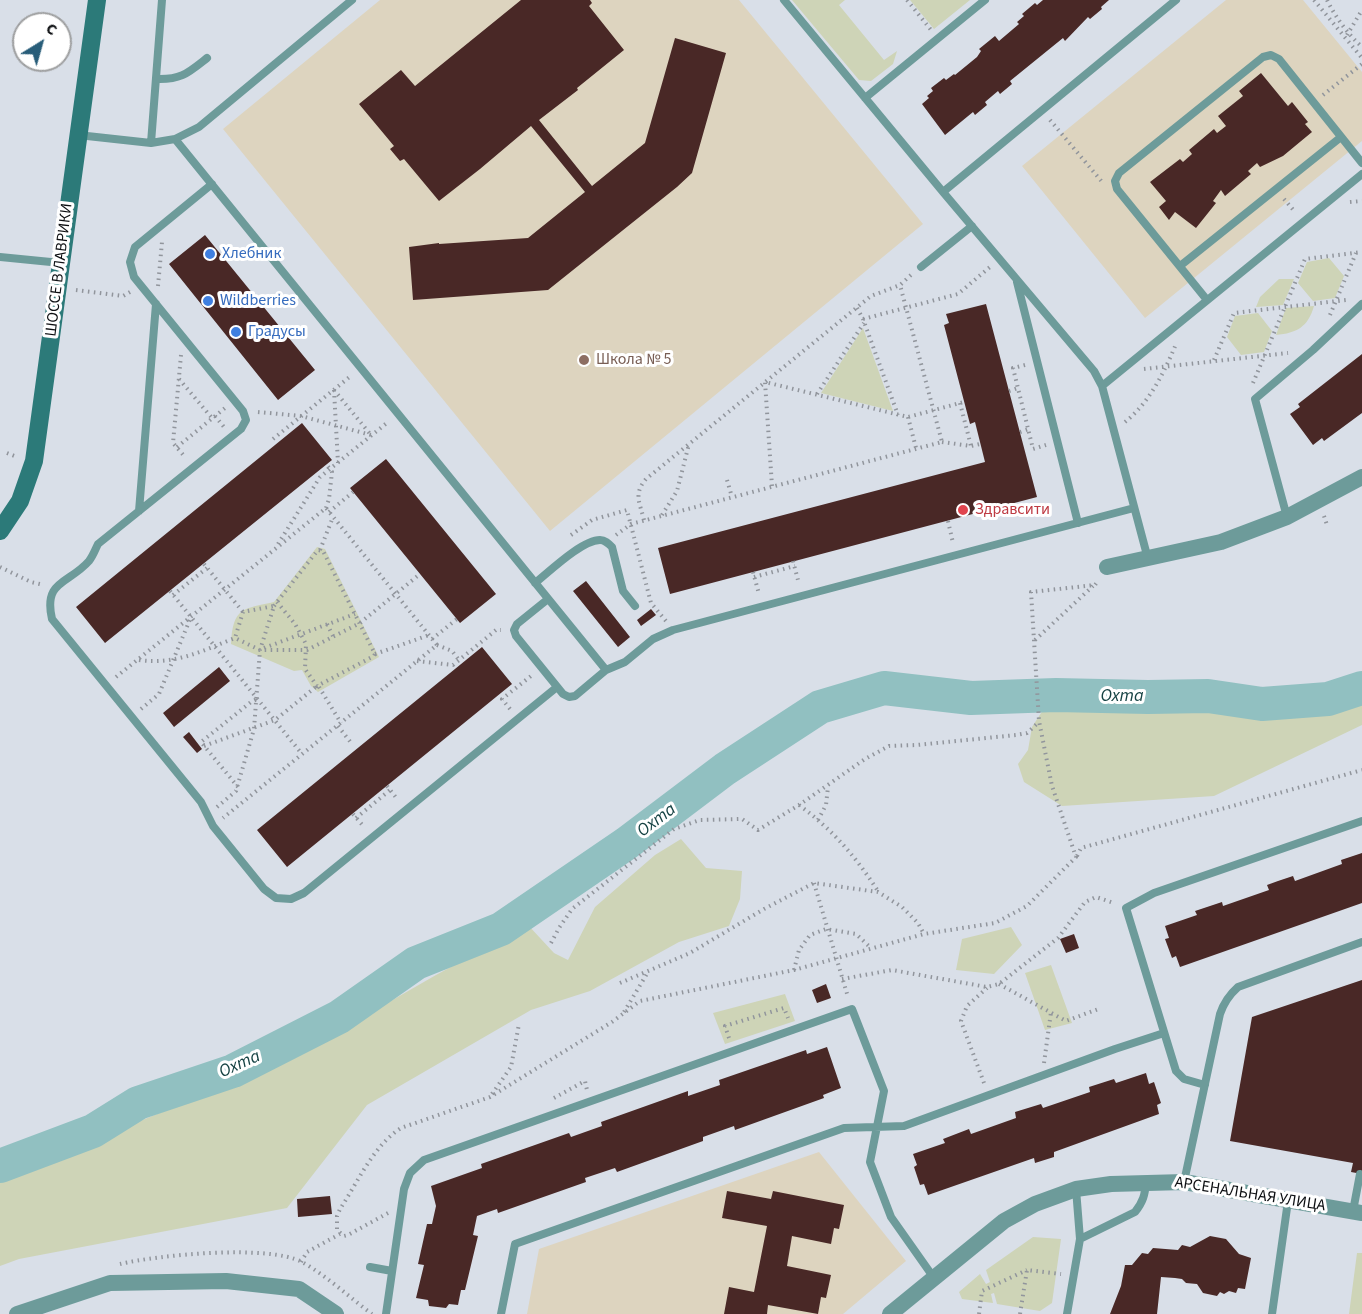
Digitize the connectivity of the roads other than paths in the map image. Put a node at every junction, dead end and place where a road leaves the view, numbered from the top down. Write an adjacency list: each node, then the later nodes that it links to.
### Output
1 (97, 0): 10 (street, ШОССЕ В ЛАВРИКИ)
2 (162, 0): 8 (lane)
3 (352, 0): 12 (lane)
4 (784, 0): 9 (lane)
5 (985, 0): 9 (lane)
6 (1176, 0): 17 (lane)
7 (207, 58): 8 (lane)
8 (156, 79): 13 (lane)
9 (865, 98): 17 (lane)
10 (78, 135): 13 (lane); 20 (street, ШОССЕ В ЛАВРИКИ)
11 (1341, 137): 14 (lane); 21 (lane); 21 (lane)
12 (175, 139): 13 (lane); 16 (lane)
13 (151, 143)
14 (1362, 163)
15 (1362, 174): 24 (lane)
16 (212, 184): 25 (lane); 36 (lane)
17 (943, 192): 18 (lane)
18 (972, 226): 22 (lane); 23 (lane)
19 (0, 257): 20 (lane)
20 (61, 263): 33 (street, ШОССЕ В ЛАВРИКИ)
21 (1180, 266): 24 (lane)
22 (921, 267)
23 (1016, 279): 27 (lane); 32 (lane)
24 (1207, 300): 27 (lane)
25 (156, 304): 30 (lane); 30 (lane)
26 (1362, 304): 31 (lane)
27 (1102, 386): 29 (lane)
28 (1362, 477): 31 (street)
29 (1134, 508): 32 (lane); 34 (lane)
30 (139, 511): 40 (lane)
31 (1287, 516): 34 (street)
32 (1078, 523): 39 (lane)
33 (0, 531)
34 (1148, 559): 35 (street)
35 (1107, 567)
36 (535, 583): 37 (lane); 38 (lane)
37 (548, 599): 39 (lane); 40 (lane)
38 (635, 606)
39 (606, 670): 40 (lane)
40 (557, 687)
41 (1362, 821): 43 (lane)
42 (1362, 942): 44 (lane)
43 (1164, 1033): 44 (lane); 45 (lane)
44 (1205, 1085): 48 (lane)
45 (877, 1126): 54 (lane); 55 (lane); 59 (lane)
46 (1360, 1174): 51 (lane)
47 (1146, 1182): 48 (street, АРСЕНАЛЬНАЯ УЛИЦА); 49 (street, АРСЕНАЛЬНАЯ УЛИЦА); 52 (lane)
48 (1184, 1182): 50 (street, АРСЕНАЛЬНАЯ УЛИЦА)
49 (1076, 1189): 52 (lane); 55 (street, АРСЕНАЛЬНАЯ УЛИЦА)
50 (1288, 1201): 51 (street, АРСЕНАЛЬНАЯ УЛИЦА); 62 (lane)
51 (1358, 1212)
52 (1080, 1239): 61 (lane)
53 (370, 1267): 54 (lane)
54 (392, 1271): 58 (lane)
55 (934, 1278): 60 (street, АРСЕНАЛЬНАЯ УЛИЦА)
56 (17, 1314): 57 (street)
57 (336, 1314)
58 (386, 1314)
59 (501, 1314)
60 (890, 1314)
61 (1067, 1314)
62 (1272, 1314)

